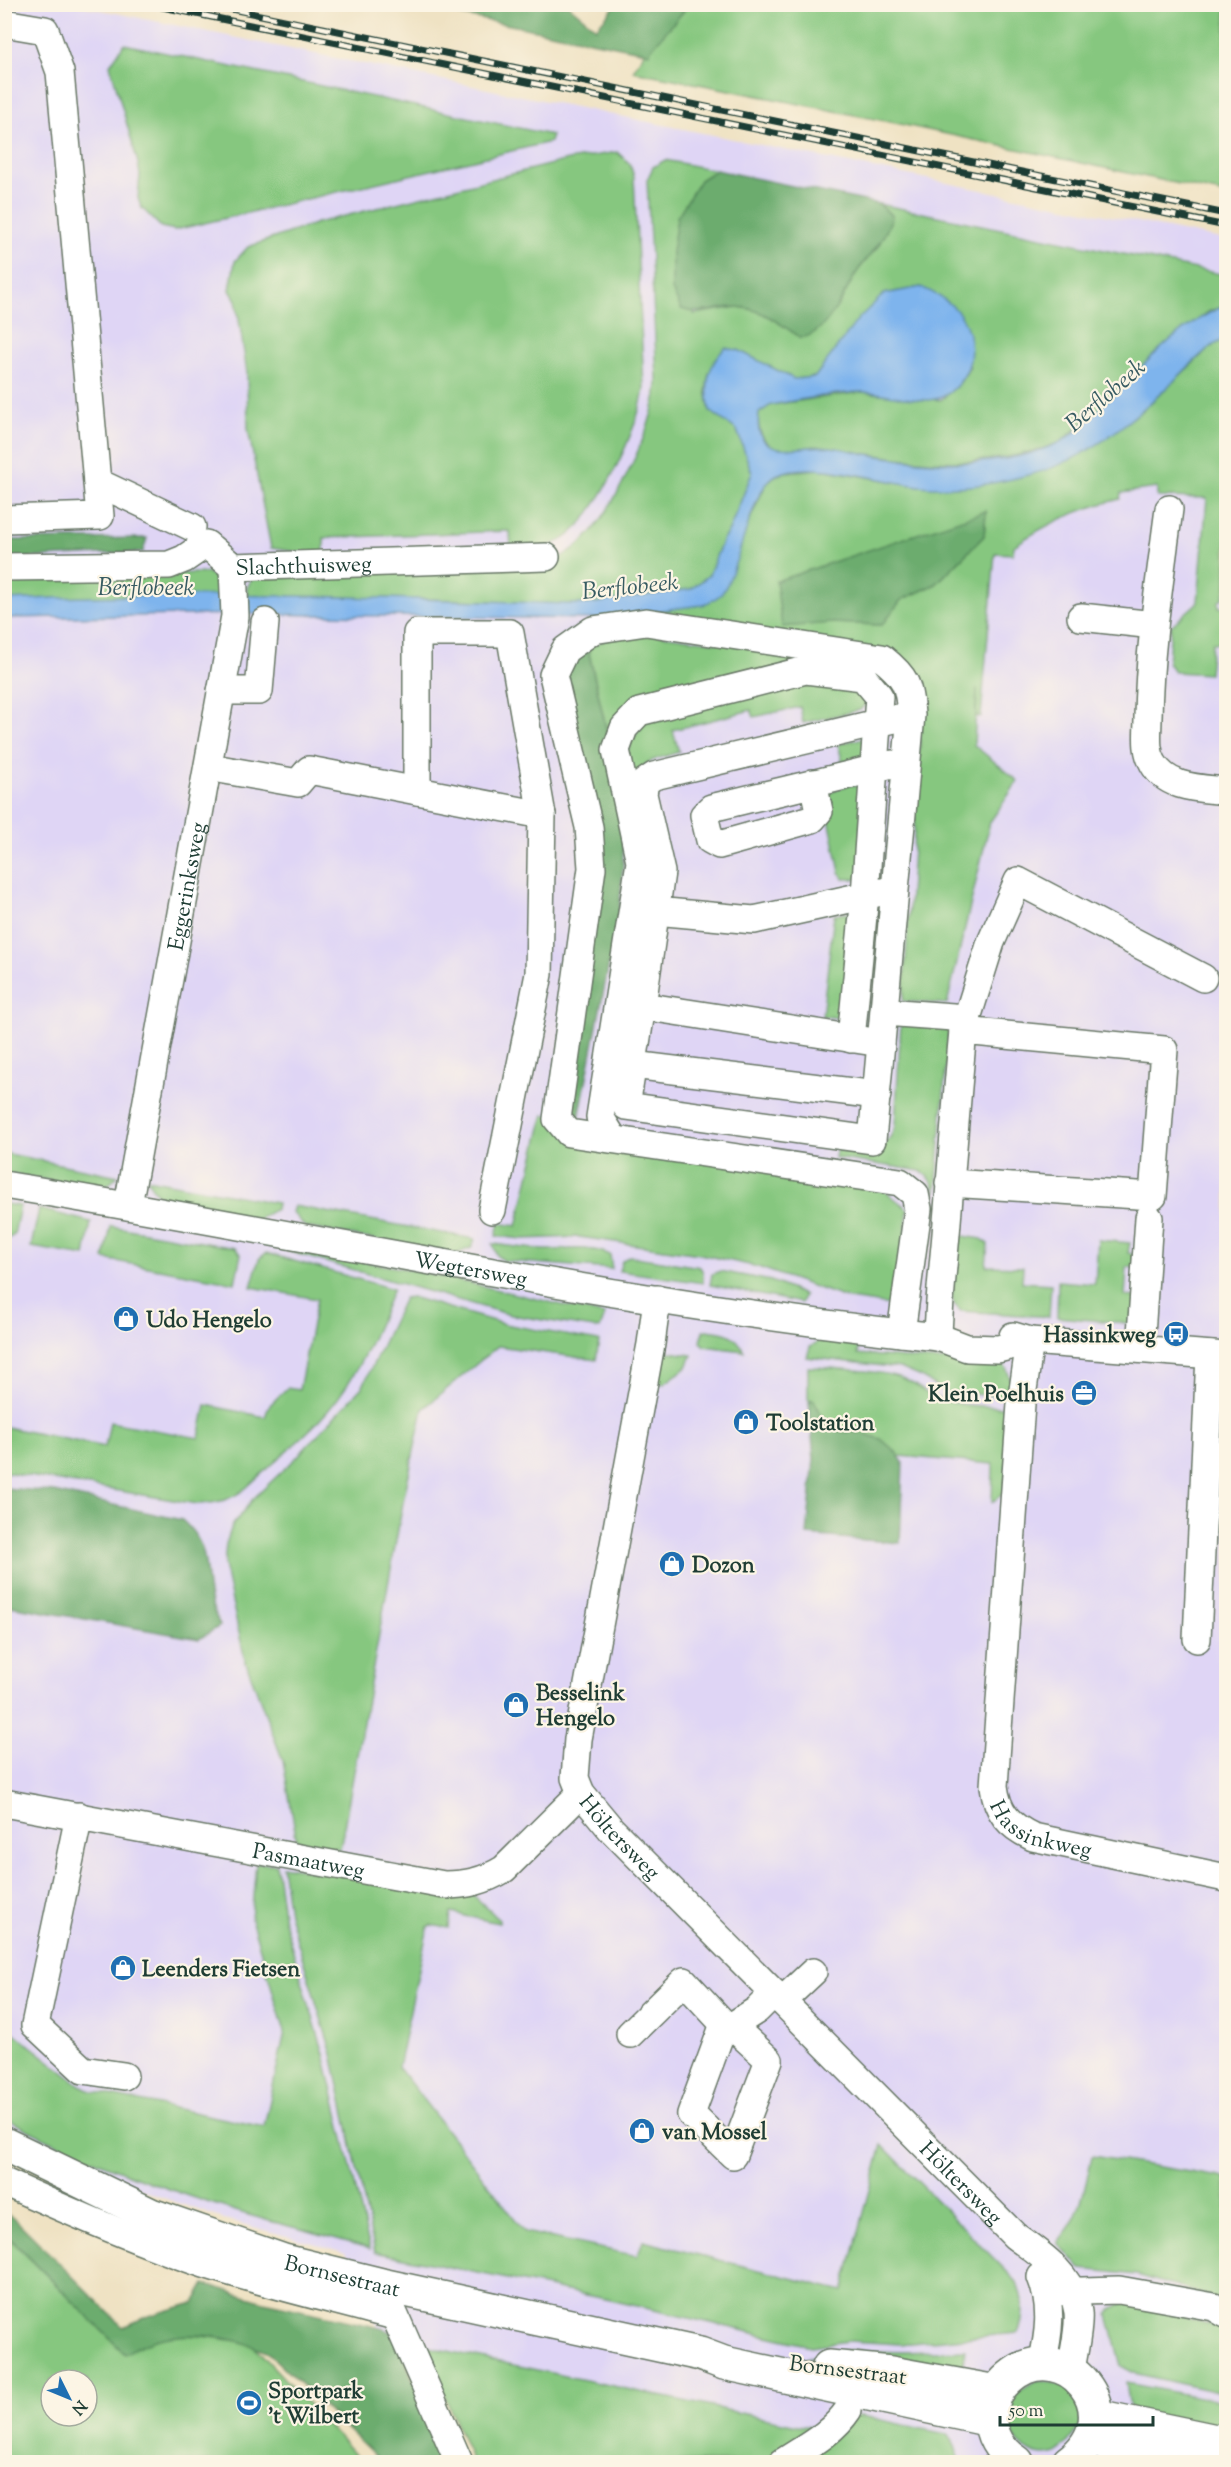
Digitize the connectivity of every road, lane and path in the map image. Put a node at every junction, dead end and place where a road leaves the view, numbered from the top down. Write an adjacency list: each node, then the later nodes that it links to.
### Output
1 (4, 23): 2 (street)
2 (97, 482): 4 (street); 5 (street)
3 (1169, 509): 11 (street)
4 (4, 519)
5 (192, 526)
6 (546, 557): 8 (street, Slachthuisweg)
7 (4, 567): 8 (street, Slachthuisweg)
8 (234, 592): 12 (street, Eggerinksweg)
9 (1081, 618): 11 (street)
10 (265, 622): 12 (street)
11 (1154, 625): 20 (street)
12 (221, 691): 16 (street, Eggerinksweg)
13 (911, 715): 14 (street); 15 (street); 33 (street)
14 (879, 722): 17 (street); 24 (street); 33 (street)
15 (907, 760): 17 (street); 22 (street)
16 (208, 766): 19 (street); 36 (street, Eggerinksweg)
17 (875, 768): 18 (street); 23 (street)
18 (813, 783)
19 (417, 791): 21 (street); 21 (street)
20 (1227, 791)
21 (542, 815): 37 (street)
22 (897, 890): 23 (street); 27 (street)
23 (865, 895): 24 (street); 29 (street)
24 (655, 911): 26 (street)
25 (1203, 978): 28 (street)
26 (642, 1006): 29 (street); 31 (street)
27 (884, 1012): 28 (street); 30 (street)
28 (965, 1024): 34 (street); 34 (street)
29 (851, 1039): 30 (street)
30 (882, 1043): 32 (street)
31 (633, 1065): 32 (street); 32 (street)
32 (877, 1095)
33 (613, 1138): 40 (street)
34 (950, 1183): 41 (street)
35 (4, 1185): 36 (street, Wegtersweg)
36 (128, 1204): 39 (street, Wegtersweg)
37 (492, 1210)
38 (1149, 1218): 42 (street)
39 (657, 1299): 40 (street, Wegtersweg); 46 (street, Höltersweg)
40 (901, 1333): 41 (street, Wegtersweg)
41 (938, 1337): 43 (street, Wegtersweg)
42 (1140, 1339): 43 (street, Wegtersweg); 44 (street, Wegtersweg)
43 (1030, 1341): 49 (street, Hassinkweg)
44 (1218, 1355): 45 (street)
45 (1197, 1639)
46 (581, 1793): 48 (street, Pasmaatweg); 51 (street, Höltersweg)
47 (4, 1803): 48 (street, Pasmaatweg)
48 (79, 1816): 53 (street)
49 (1227, 1878)
50 (813, 1972): 51 (street)
51 (778, 1997): 52 (street); 56 (street, Höltersweg)
52 (630, 2034)
53 (124, 2076)
54 (4, 2144): 57 (main road, Bornsestraat)
55 (4, 2182): 61 (street, Bornsestraat)
56 (1015, 2236): 58 (street, Höltersweg); 59 (street, Höltersweg)
57 (382, 2285): 61 (street); 63 (main road, Bornsestraat)
58 (1046, 2292): 59 (street); 62 (street, Höltersweg)
59 (1073, 2292): 60 (street); 62 (street, Höltersweg)
60 (1227, 2314)
61 (394, 2316): 67 (street)
62 (1056, 2368): 63 (main road); 65 (main road)
63 (994, 2406): 69 (main road)
64 (848, 2410): 68 (street)
65 (1085, 2440): 66 (main road); 70 (main road)
66 (1227, 2443)
67 (459, 2463)
68 (783, 2463)
69 (1017, 2463)
70 (1196, 2463)

